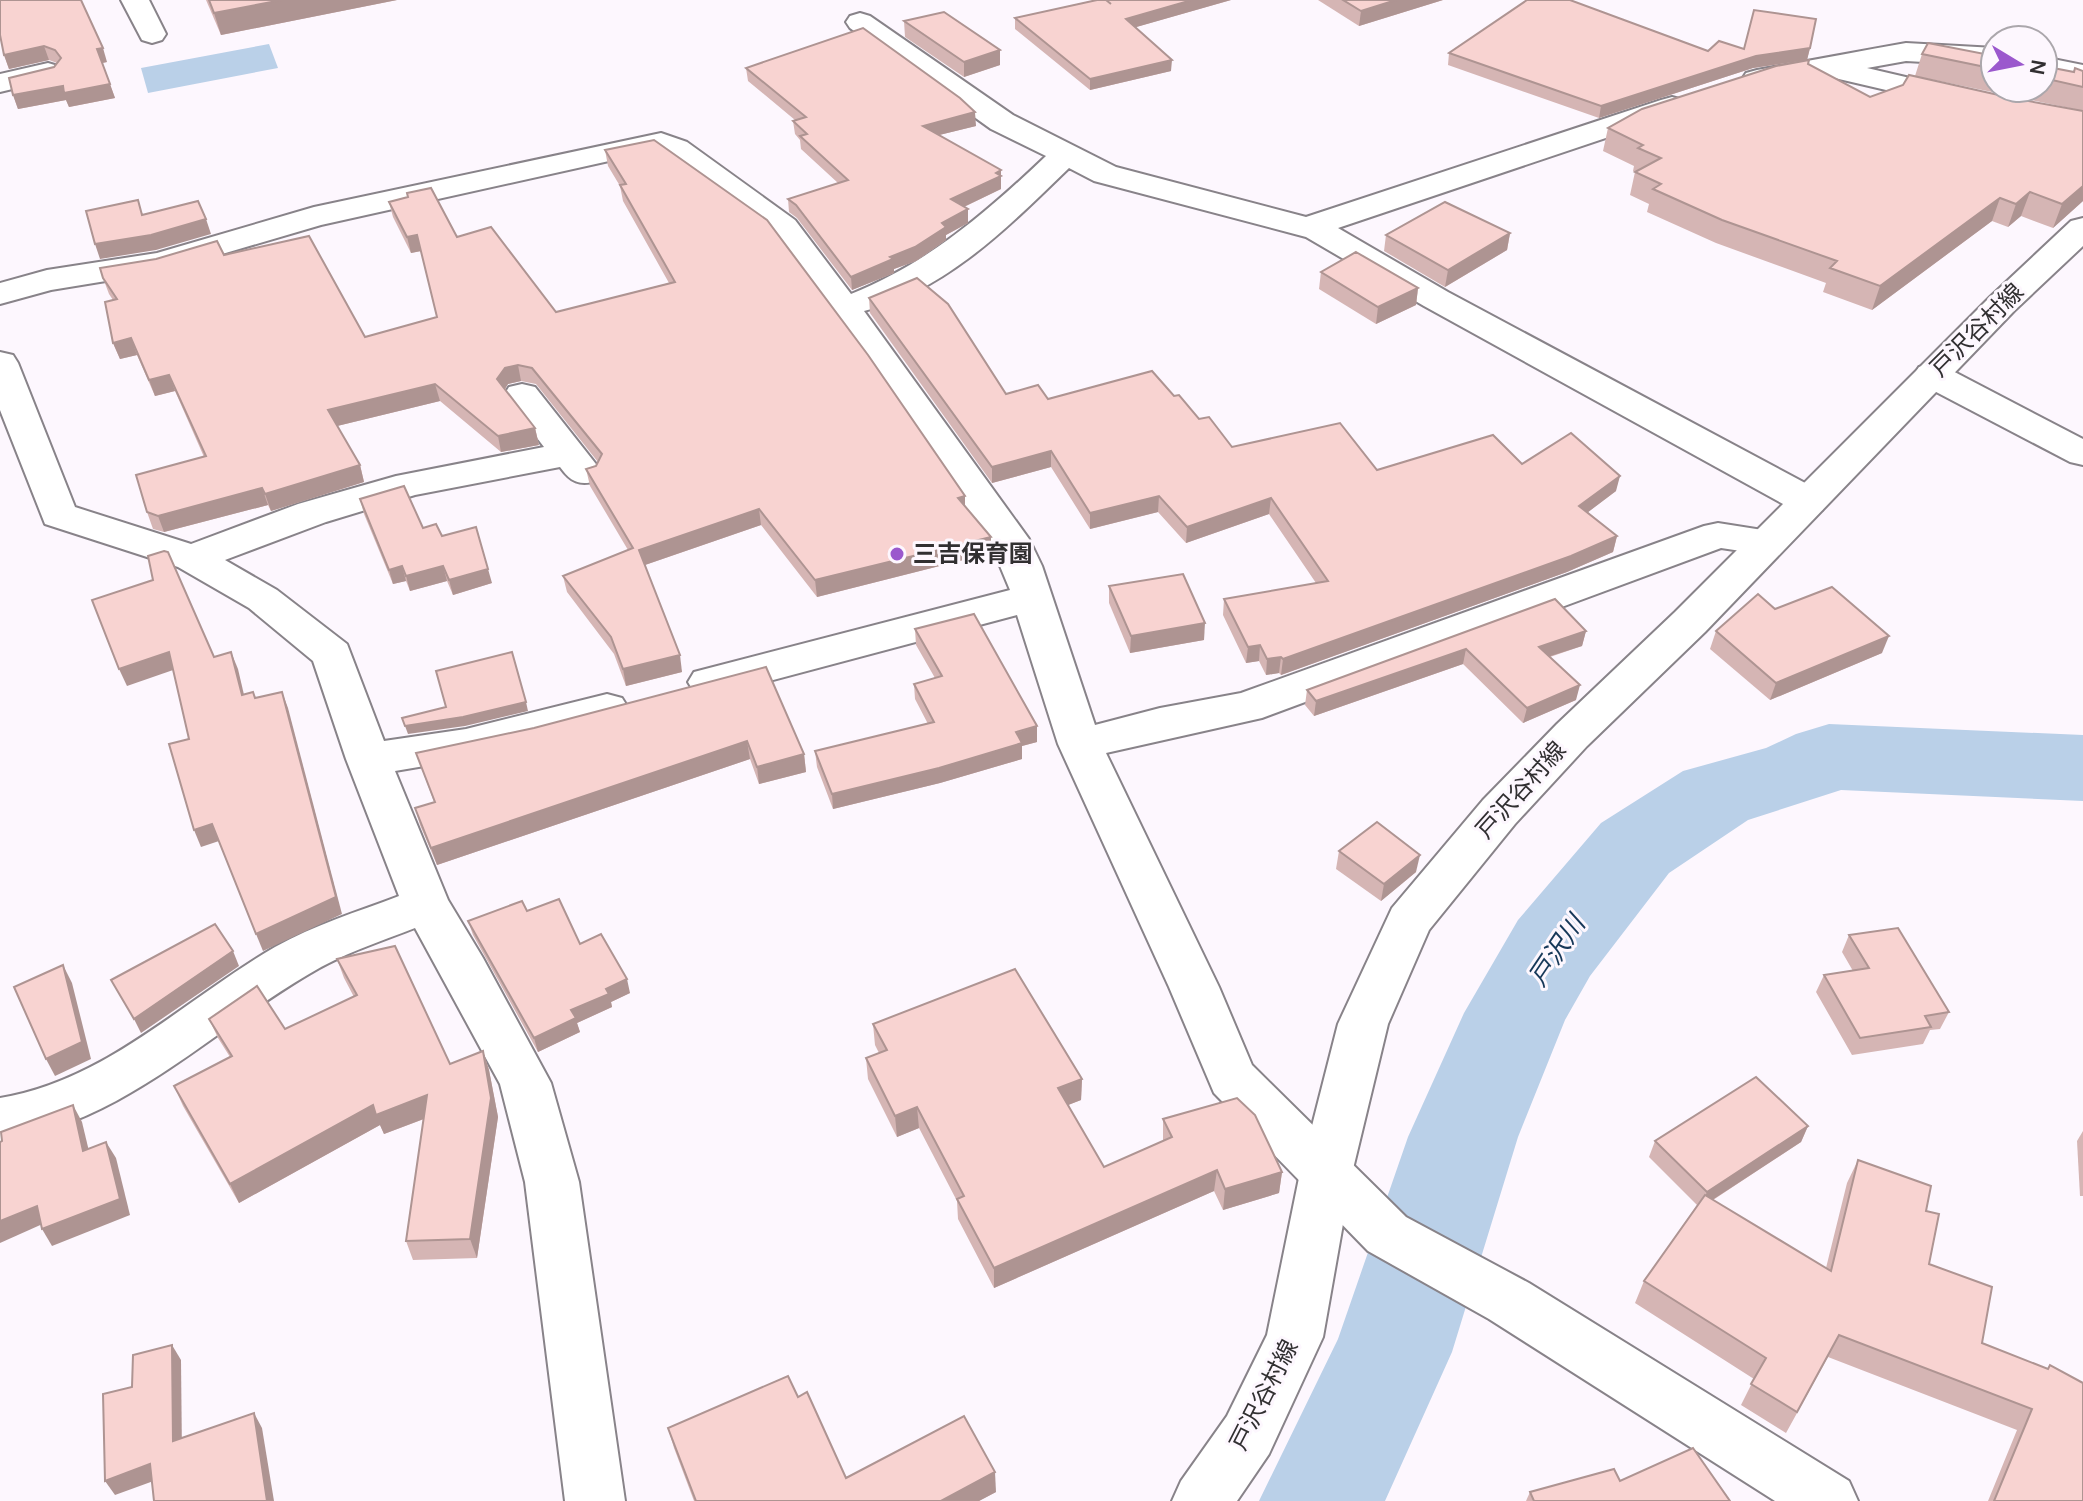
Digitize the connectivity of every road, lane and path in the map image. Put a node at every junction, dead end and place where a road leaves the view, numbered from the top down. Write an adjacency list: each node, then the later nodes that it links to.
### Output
1 (135, 0): 3 (street)
2 (860, 22): 13 (street)
3 (152, 34)
4 (1979, 56): 5 (street)
5 (1826, 67): 10 (street); 12 (street)
6 (2059, 69): 8 (street)
7 (48, 72): 9 (street)
8 (2083, 74)
9 (0, 83)
10 (1734, 86)
11 (1704, 96): 14 (street)
12 (1990, 106)
13 (1066, 154): 14 (street); 17 (street)
14 (1308, 227): 22 (street)
15 (2083, 228): 19 (street, 戸沢谷村線)
16 (0, 294): 17 (street)
17 (844, 308): 25 (street)
18 (0, 363): 24 (street)
19 (1932, 375): 21 (street); 22 (street, 戸沢谷村線)
20 (522, 395): 24 (street)
21 (2083, 454)
22 (1808, 501): 23 (street, 戸沢谷村線)
23 (1768, 542): 26 (street); 30 (street, 戸沢谷村線)
24 (192, 558): 27 (street)
25 (1032, 598): 26 (street); 27 (street)
26 (1080, 744): 30 (street)
27 (368, 759): 28 (street)
28 (426, 905): 29 (street); 31 (street)
29 (0, 1120)
30 (1326, 1173): 32 (street, 戸沢谷村線); 33 (street)
31 (595, 1501)
32 (1202, 1501)
33 (1828, 1501)

